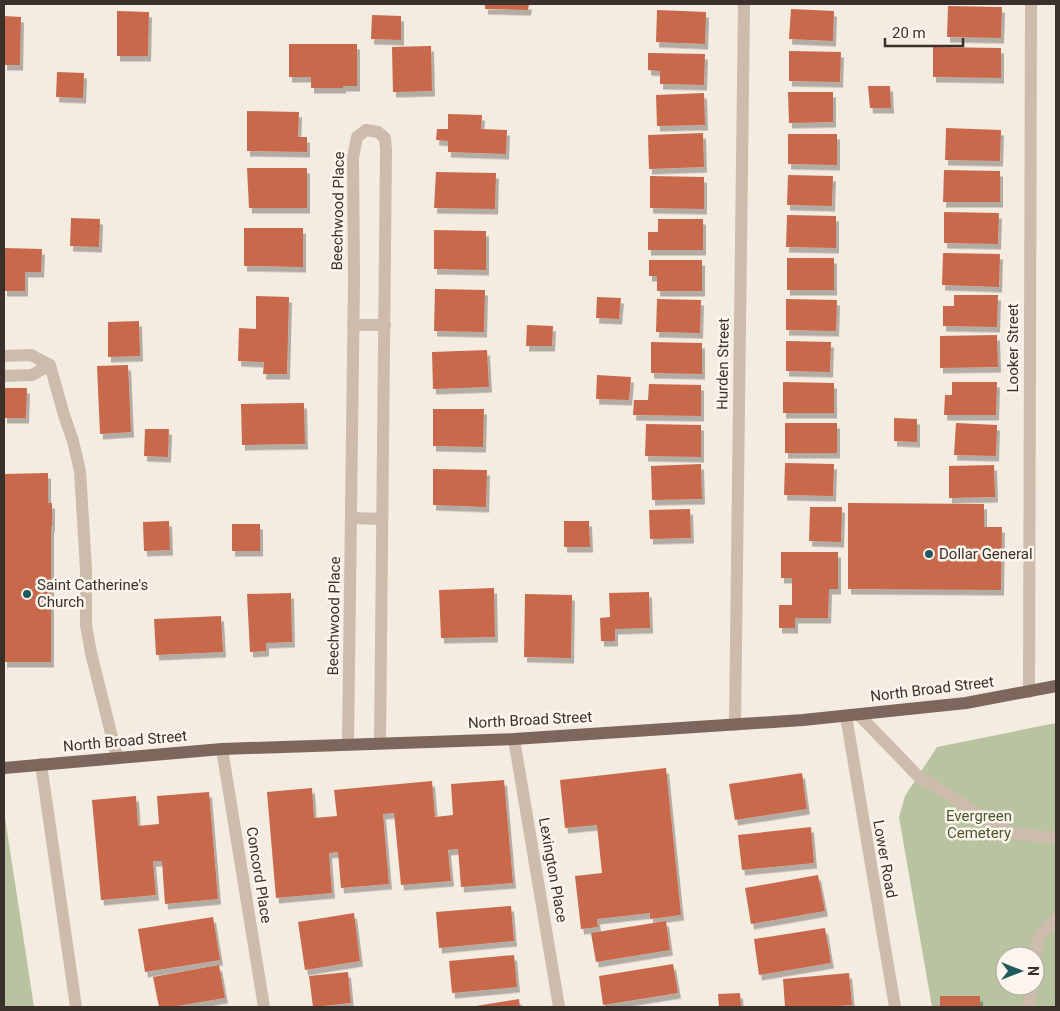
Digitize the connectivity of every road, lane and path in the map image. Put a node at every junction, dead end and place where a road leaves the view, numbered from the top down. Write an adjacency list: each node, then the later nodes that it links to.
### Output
1 (744, 4): 14 (street, Hurden Street)
2 (1031, 4): 11 (street, Looker Street)
3 (353, 325): 4 (street); 4 (street, Beechwood Place); 8 (street, Beechwood Place)
4 (385, 325): 9 (street, Beechwood Place)
5 (4, 356): 6 (street)
6 (50, 366): 7 (street); 19 (street)
7 (4, 376)
8 (351, 518): 9 (street); 17 (street, Beechwood Place)
9 (382, 519): 16 (street, Beechwood Place)
10 (1056, 686): 11 (main road, North Broad Street)
11 (1028, 692): 12 (main road, North Broad Street)
12 (859, 715): 13 (main road, North Broad Street); 22 (street)
13 (846, 716): 14 (main road, North Broad Street); 28 (street, Lower Road)
14 (735, 724): 15 (main road, North Broad Street)
15 (514, 739): 16 (main road, North Broad Street); 27 (street, Lexington Place)
16 (380, 743): 17 (main road, North Broad Street)
17 (348, 744): 18 (main road, North Broad Street)
18 (222, 748): 19 (main road, North Broad Street); 26 (street, Concord Place)
19 (117, 757): 20 (main road, North Broad Street)
20 (41, 764): 21 (main road, North Broad Street); 25 (street)
21 (4, 768)
22 (1056, 838)
23 (1056, 919): 24 (street)
24 (1037, 946)
25 (76, 1007)
26 (264, 1007)
27 (559, 1007)
28 (894, 1007)

